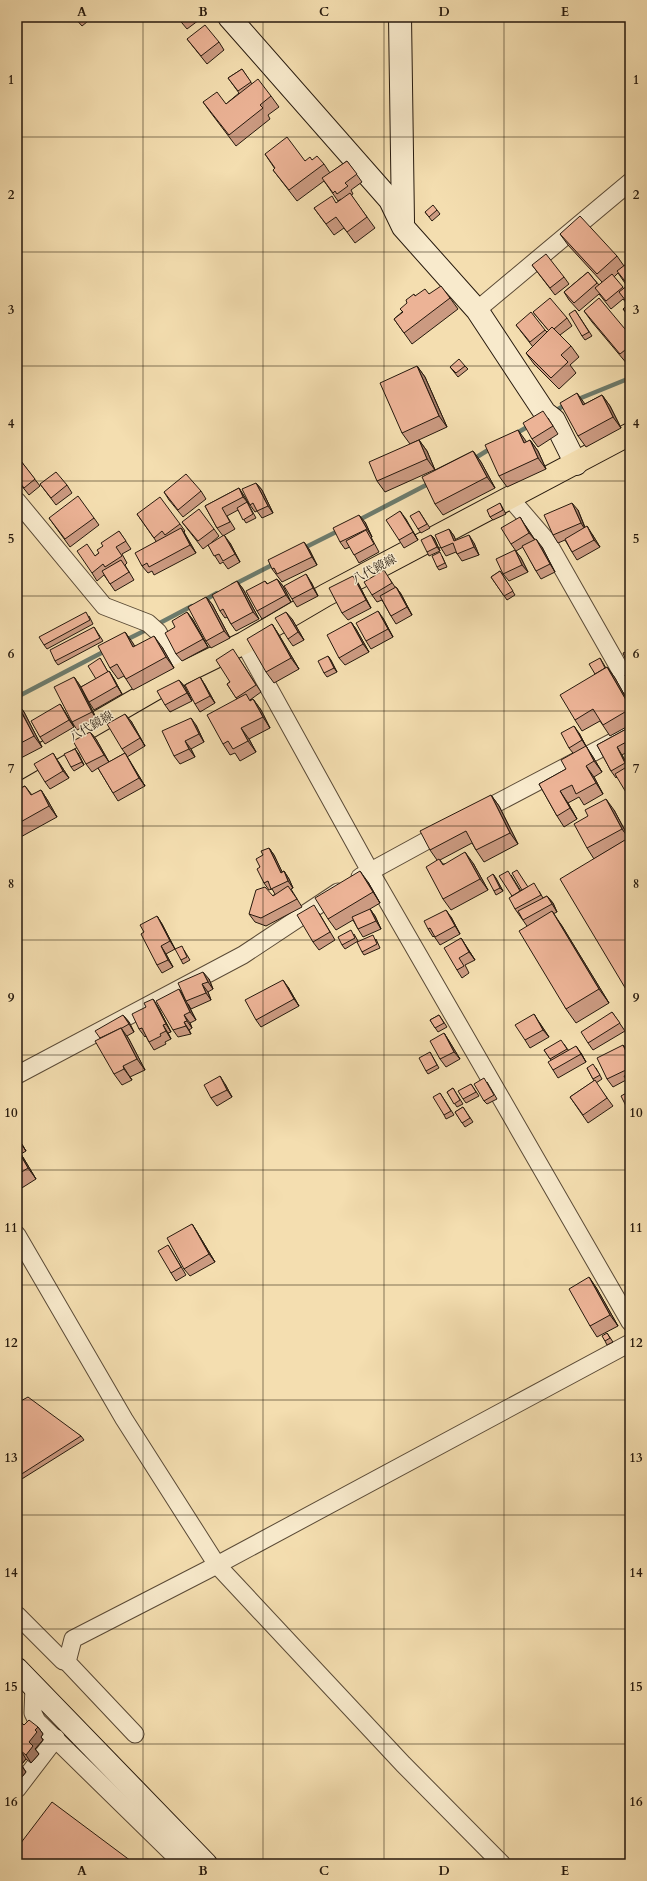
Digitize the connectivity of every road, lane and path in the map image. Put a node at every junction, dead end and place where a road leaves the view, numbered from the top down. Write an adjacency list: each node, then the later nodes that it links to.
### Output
1 (229, 17): 4 (street)
2 (402, 18): 4 (street)
3 (630, 182): 5 (street)
4 (404, 227): 5 (street)
5 (477, 310): 7 (street)
6 (630, 434): 7 (main road, 八代鏡線)
7 (576, 464): 8 (main road, 八代鏡線)
8 (510, 498): 10 (main road, 八代鏡線); 12 (street)
9 (17, 501): 11 (street)
10 (244, 643): 11 (main road, 八代鏡線); 15 (street)
11 (181, 674): 14 (main road, 八代鏡線)
12 (630, 687)
13 (630, 733): 15 (street)
14 (17, 768)
15 (370, 871): 16 (street); 18 (street)
16 (17, 1075)
17 (17, 1235): 20 (street)
18 (630, 1322)
19 (630, 1343): 20 (street)
20 (217, 1564): 25 (street); 30 (street)
21 (17, 1615): 22 (street)
22 (63, 1661)
23 (17, 1669): 24 (street)
24 (34, 1686): 26 (street); 29 (street)
25 (135, 1734)
26 (56, 1738): 27 (street); 28 (street)
27 (17, 1789)
28 (183, 1864)
29 (206, 1864)
30 (502, 1864)

